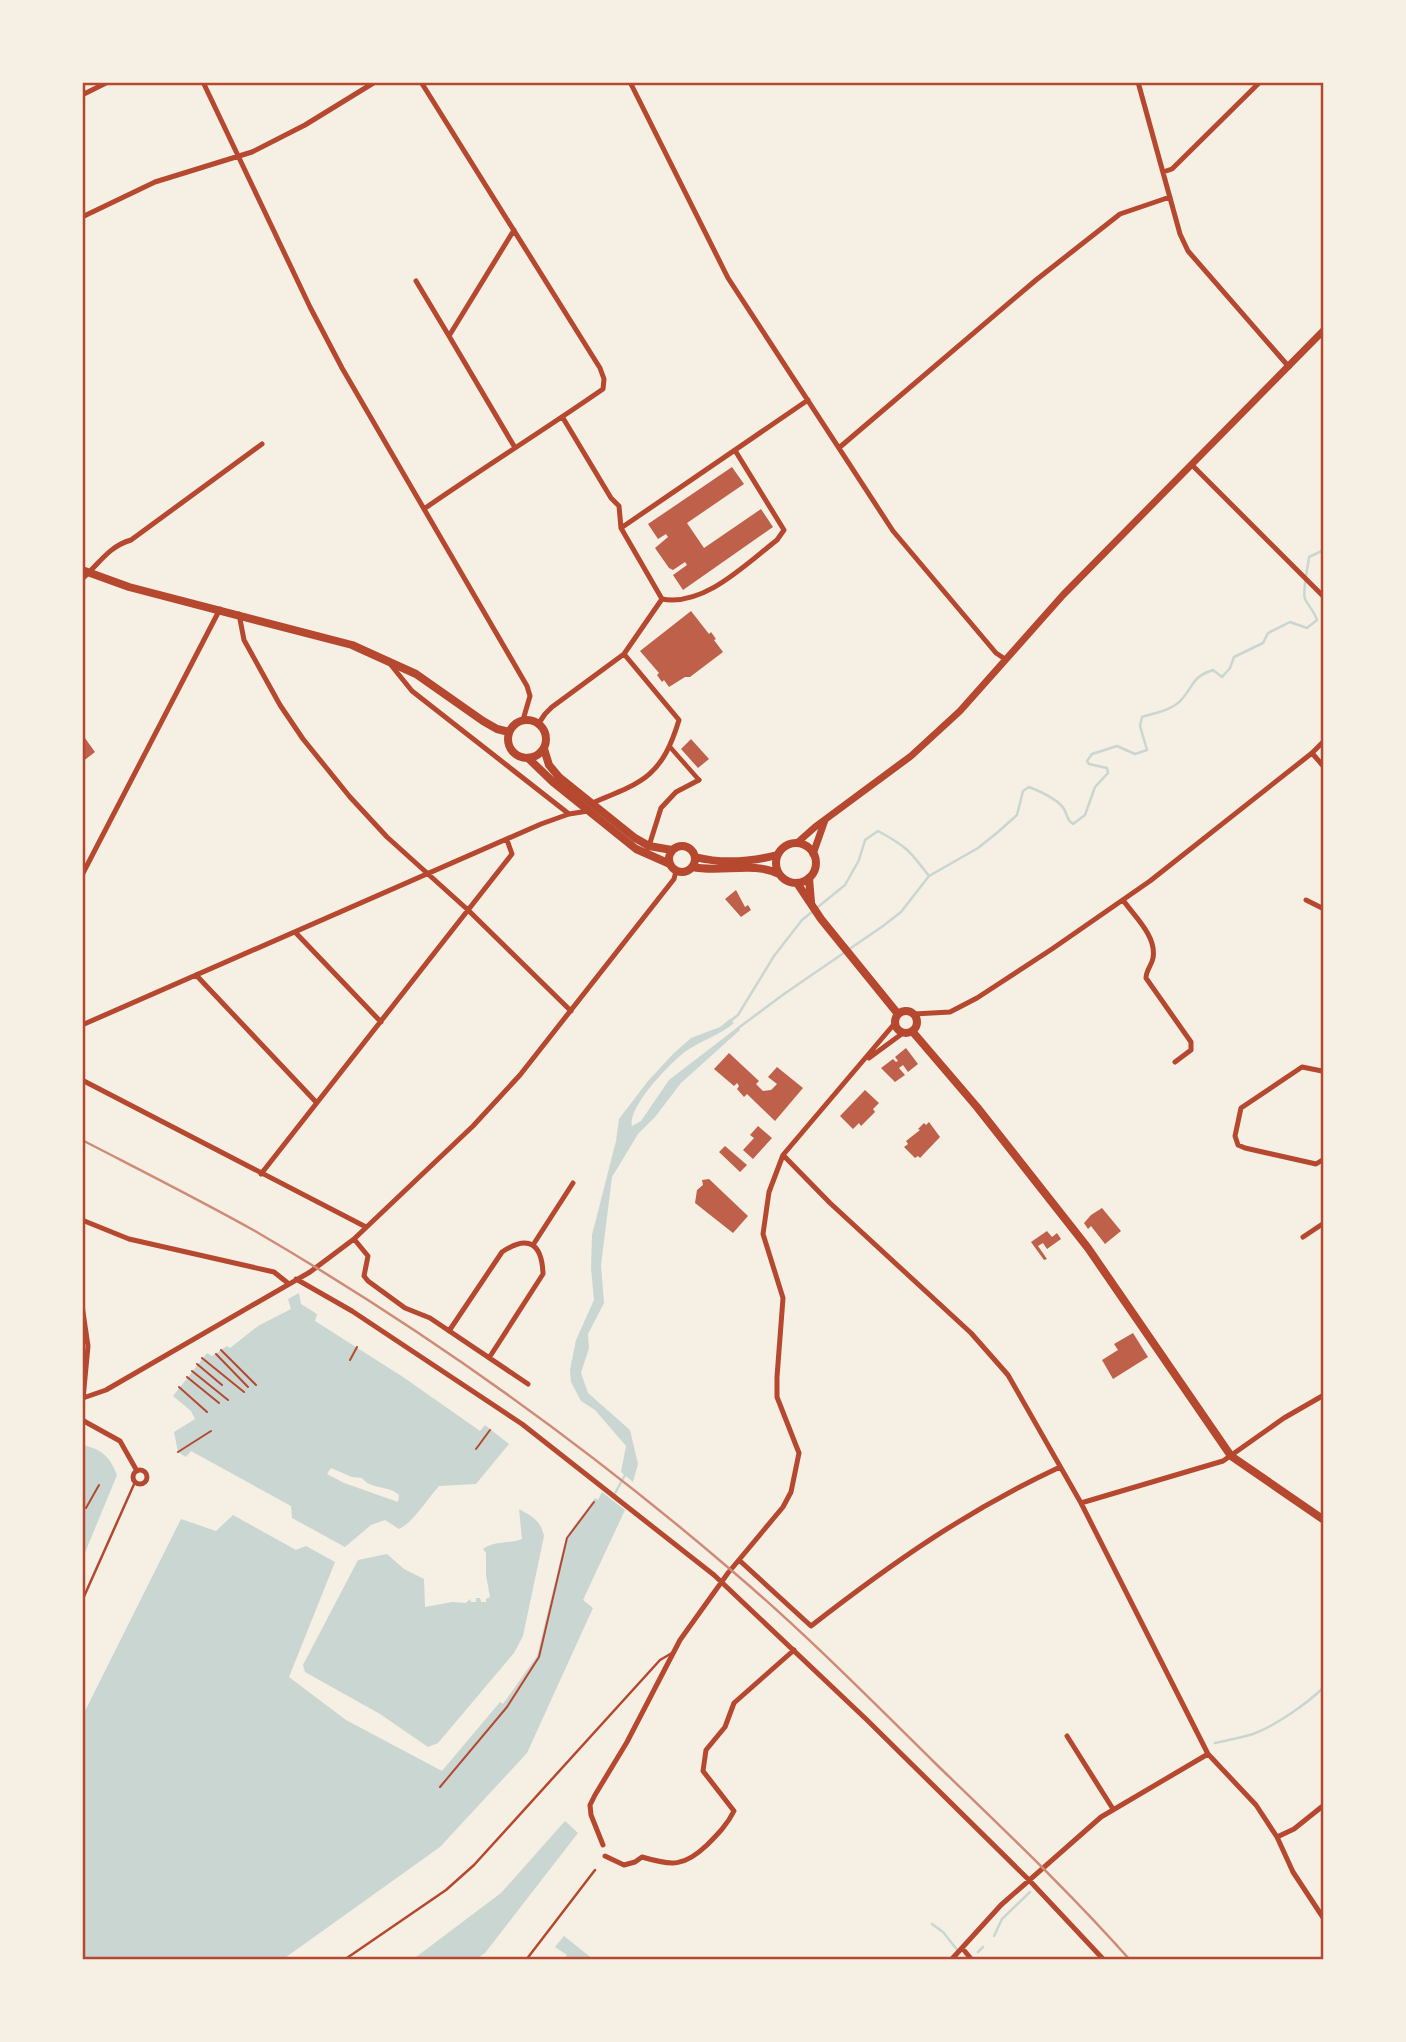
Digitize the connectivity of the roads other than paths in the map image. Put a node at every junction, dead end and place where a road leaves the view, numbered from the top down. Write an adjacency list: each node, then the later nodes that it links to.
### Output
1 (108, 82): 8 (street)
2 (203, 82): 9 (street)
3 (375, 82): 9 (street)
4 (421, 82): 13 (street)
5 (630, 82): 18 (street)
6 (1138, 82): 10 (street)
7 (1260, 82): 10 (street)
8 (82, 95)
9 (238, 158): 12 (street); 25 (street)
10 (1163, 172): 11 (street)
11 (1170, 197): 17 (street); 22 (street)
12 (82, 218)
13 (513, 230): 16 (street); 19 (street)
14 (416, 281): 16 (street)
15 (1324, 330): 17 (street)
16 (449, 336): 21 (street)
17 (1289, 367): 24 (street)
18 (808, 400): 22 (street); 23 (street)
19 (563, 418): 21 (street); 26 (street)
20 (262, 444): 27 (street)
21 (514, 446): 25 (street)
22 (840, 447): 34 (street)
23 (736, 452): 26 (street); 29 (street)
24 (1191, 464): 28 (street); 34 (street)
25 (424, 509): 35 (street)
26 (621, 528): 29 (street)
27 (85, 574): 30 (main road)
28 (1324, 597)
29 (662, 599): 32 (street)
30 (220, 609): 31 (main road); 61 (street)
31 (239, 614): 33 (main road); 59 (street)
32 (624, 654): 36 (street); 39 (street)
33 (387, 659): 37 (main road); 47 (street)
34 (1005, 659): 48 (street)
35 (523, 720): 36 (main road); 37 (main road)
36 (539, 723): 40 (main road)
37 (509, 732): 42 (main road)
38 (1324, 741): 41 (street)
39 (670, 747): 44 (street); 46 (street)
40 (544, 749): 42 (main road); 46 (main road)
41 (1312, 753): 43 (street); 64 (street)
42 (528, 758): 45 (main road)
43 (1324, 767)
44 (699, 780): 51 (street)
45 (569, 796): 46 (main road); 47 (street)
46 (590, 807): 47 (street); 51 (main road); 56 (main road)
47 (565, 810): 49 (street)
48 (826, 820): 50 (street); 53 (street)
49 (507, 840): 59 (street); 68 (street)
50 (797, 843): 53 (main road); 54 (main road)
51 (649, 846): 52 (main road)
52 (672, 850): 55 (main road); 56 (main road)
53 (813, 854): 62 (main road)
54 (777, 855): 55 (main road); 60 (main road)
55 (695, 858): 57 (main road)
56 (670, 864): 58 (main road)
57 (692, 867): 58 (main road); 60 (main road)
58 (676, 871): 71 (street)
59 (428, 874): 68 (street); 69 (street)
60 (779, 874): 63 (main road)
61 (82, 876)
62 (809, 878): 63 (main road); 66 (main road)
63 (797, 883): 66 (main road)
64 (1123, 900): 72 (street); 78 (street)
65 (1306, 900): 67 (street)
66 (812, 904): 73 (main road)
67 (1324, 909)
68 (468, 910): 71 (street); 74 (street)
69 (295, 932): 70 (street); 74 (street)
70 (196, 975): 75 (street); 81 (street)
71 (571, 1011): 88 (street)
72 (914, 1014): 73 (main road); 76 (main road)
73 (897, 1019): 76 (main road); 77 (street)
74 (380, 1022): 81 (street)
75 (82, 1025)
76 (908, 1032): 77 (street); 101 (main road)
77 (866, 1059): 82 (street)
78 (1175, 1062)
79 (1324, 1073): 83 (street)
80 (82, 1080): 84 (street)
81 (316, 1102): 84 (street)
82 (783, 1155): 102 (street); 107 (street)
83 (1324, 1159)
84 (261, 1174): 88 (street)
85 (573, 1183): 91 (street)
86 (82, 1220): 93 (street)
87 (1324, 1223): 89 (street)
88 (366, 1227): 90 (street)
89 (1303, 1237)
90 (354, 1239): 92 (street); 95 (street)
91 (533, 1245): 95 (street); 96 (street)
92 (296, 1279): 93 (street); 108 (street)
93 (289, 1284): 99 (street)
94 (82, 1305): 99 (street)
95 (449, 1331): 96 (street)
96 (489, 1358): 97 (street)
97 (528, 1384)
98 (1324, 1395): 101 (street)
99 (83, 1399)
100 (82, 1420): 103 (street)
101 (1231, 1456): 105 (street); 106 (main road)
102 (1060, 1467): 105 (street); 107 (street)
103 (137, 1471): 104 (street); 104 (street)
104 (135, 1482): 109 (lane)
105 (1081, 1503): 113 (street)
106 (1324, 1520)
107 (739, 1560): 108 (street)
108 (721, 1582): 110 (street); 111 (street)
109 (82, 1601)
110 (794, 1650): 118 (street); 120 (street)
111 (673, 1652): 117 (street); 123 (lane)
112 (1067, 1735): 115 (street)
113 (1208, 1754): 115 (street); 116 (street)
114 (1324, 1805): 116 (street)
115 (1113, 1809): 120 (street)
116 (1277, 1837): 121 (street)
117 (603, 1845)
118 (605, 1856)
119 (595, 1870): 124 (lane)
120 (1029, 1880): 122 (street); 127 (street)
121 (1324, 1919)
122 (963, 1949): 125 (street); 126 (street)
123 (344, 1960)
124 (526, 1960)
125 (951, 1960)
126 (972, 1960)
127 (1104, 1960)

